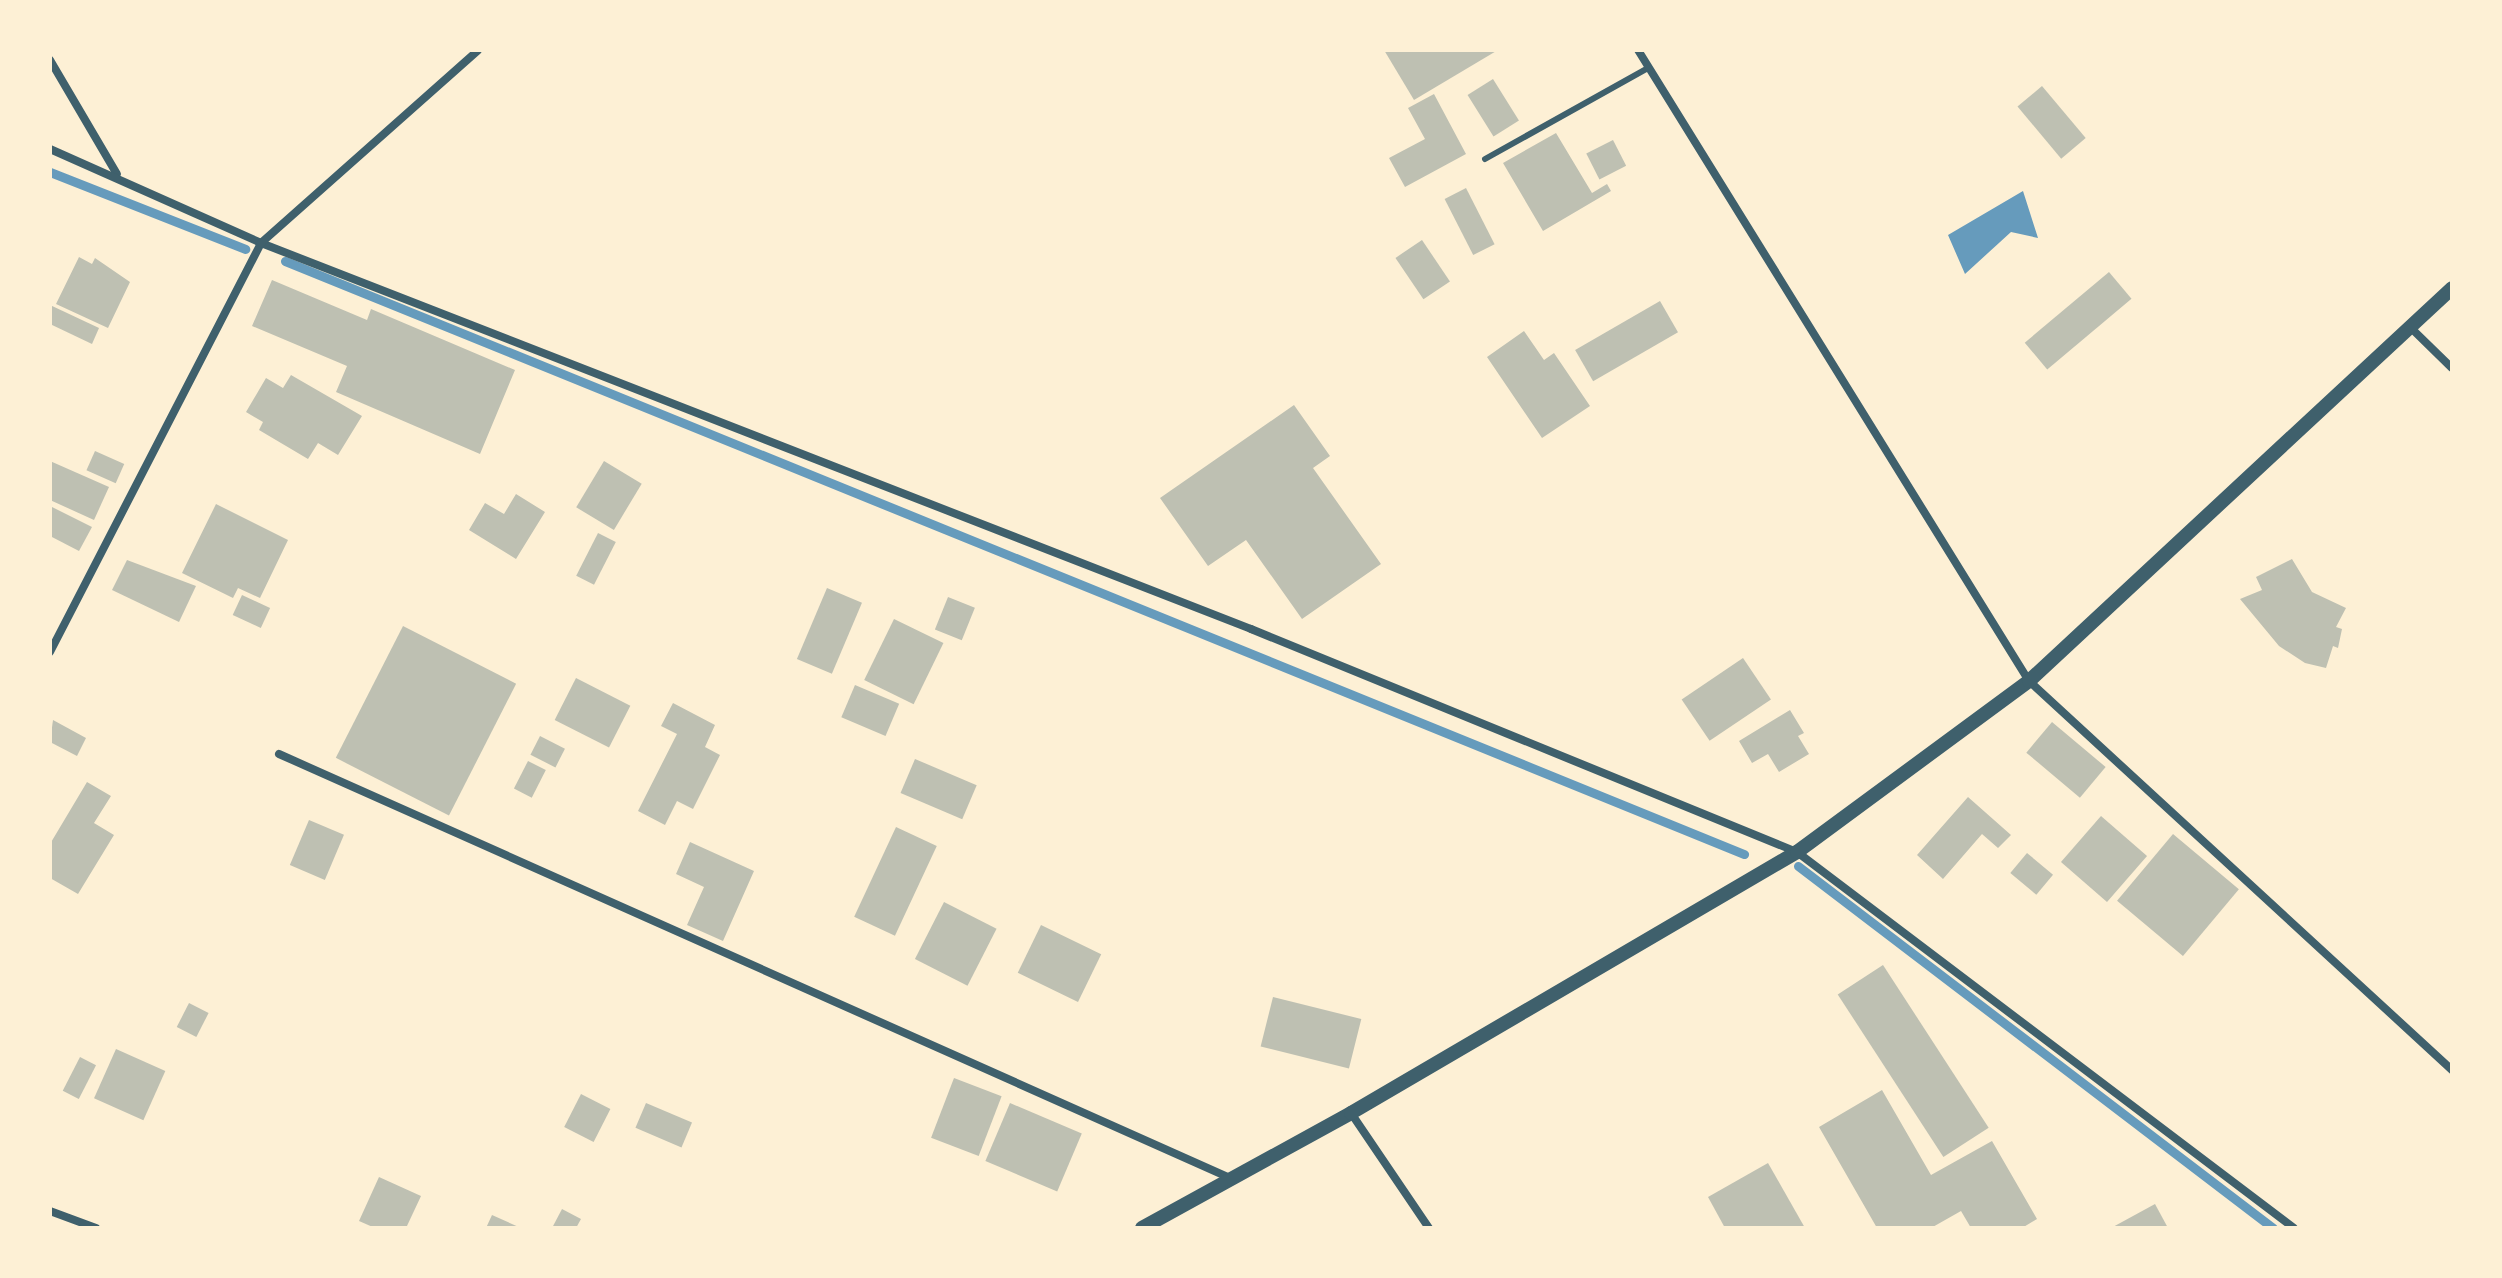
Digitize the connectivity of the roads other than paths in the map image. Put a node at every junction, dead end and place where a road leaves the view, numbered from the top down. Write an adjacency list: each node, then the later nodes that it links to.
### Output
1 (478, 50): 8 (street)
2 (1638, 50): 4 (street)
3 (50, 60): 7 (street)
4 (1648, 68): 6 (lane); 13 (street)
5 (50, 149): 7 (street)
6 (1485, 159)
7 (117, 175): 8 (street)
8 (261, 243): 12 (street); 15 (street)
9 (2452, 288): 10 (street)
10 (2411, 328): 11 (street); 13 (street)
11 (2452, 368)
12 (50, 652)
13 (2029, 681): 15 (street); 16 (street)
14 (279, 754): 18 (street)
15 (1797, 852): 17 (street); 23 (street)
16 (2452, 1070)
17 (1351, 1113): 18 (street); 22 (street)
18 (1230, 1178): 21 (street)
19 (50, 1211): 20 (street)
20 (96, 1228)
21 (1142, 1228)
22 (1429, 1228)
23 (2294, 1228)

